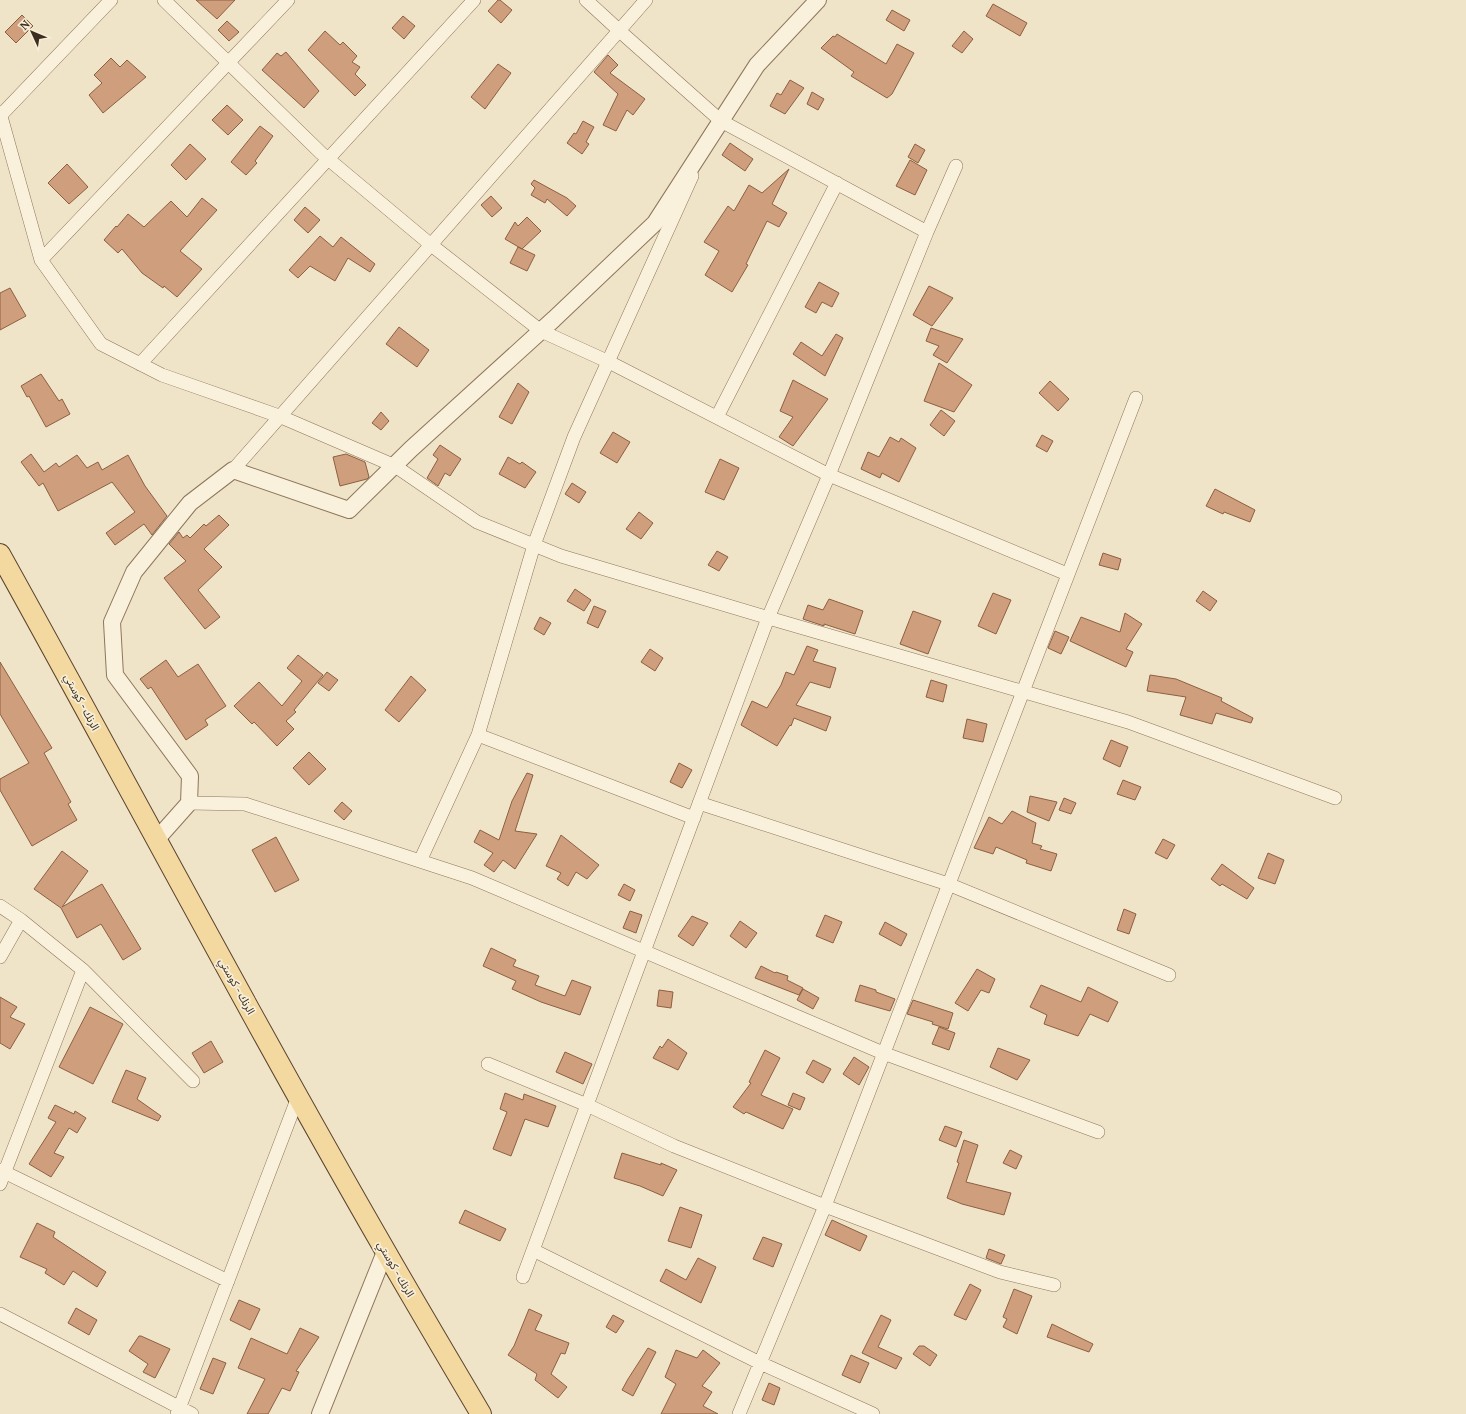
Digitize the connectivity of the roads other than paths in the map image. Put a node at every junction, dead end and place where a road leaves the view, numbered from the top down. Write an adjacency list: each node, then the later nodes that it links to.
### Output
1 (111, 0): 10 (street)
2 (164, 0): 9 (street)
3 (288, 0): 9 (street)
4 (474, 0): 13 (street)
5 (586, 0): 8 (street)
6 (646, 0): 8 (street)
7 (818, 0): 11 (street)
8 (618, 30): 11 (street); 17 (street)
9 (228, 63): 13 (street); 18 (street)
10 (0, 114): 18 (street)
11 (721, 121): 12 (street); 15 (street)
12 (706, 145): 19 (street); 20 (street)
13 (328, 159): 17 (street); 21 (street)
14 (956, 166): 16 (street)
15 (837, 183): 16 (street); 24 (street)
16 (927, 232): 27 (street)
17 (430, 244): 19 (street); 23 (street)
18 (41, 260): 21 (street)
19 (541, 331): 20 (street); 25 (street)
20 (608, 362): 24 (street); 28 (street)
21 (140, 364): 23 (street)
22 (1136, 398): 30 (street)
23 (279, 416): 25 (street); 26 (street)
24 (717, 417): 27 (street)
25 (395, 466): 26 (street); 28 (street)
26 (233, 470): 35 (street)
27 (829, 475): 30 (street); 31 (street)
28 (534, 545): 31 (street); 33 (street)
29 (0, 554): 38 (main road, الرنك - كوستي)
30 (1068, 574): 32 (street)
31 (768, 618): 32 (street); 36 (street)
32 (1022, 691): 34 (street); 40 (street)
33 (478, 735): 37 (street); 39 (street)
34 (1335, 798)
35 (189, 803): 38 (street); 39 (street)
36 (699, 803): 37 (street); 40 (street)
37 (694, 818): 43 (street)
38 (157, 839): 50 (main road, الرنك - كوستي)
39 (420, 861): 43 (street)
40 (948, 884): 46 (street); 47 (street)
41 (0, 906): 42 (street)
42 (21, 920): 44 (street); 45 (street)
43 (644, 951): 47 (street); 51 (street)
44 (0, 957)
45 (83, 970): 49 (street); 53 (street)
46 (1169, 975)
47 (883, 1053): 52 (street); 54 (street)
48 (488, 1064): 51 (street)
49 (193, 1080)
50 (298, 1097): 56 (main road, الرنك - كوستي); 58 (street)
51 (587, 1105): 54 (street); 55 (street)
52 (1098, 1132)
53 (1, 1176): 58 (street)
54 (825, 1206): 59 (street); 61 (street)
55 (533, 1250): 57 (street); 61 (street)
56 (385, 1252): 64 (street); 65 (main road, الرنك - كوستي)
57 (523, 1277)
58 (228, 1281): 62 (street)
59 (1054, 1285)
60 (0, 1314): 62 (street)
61 (760, 1363): 66 (street); 67 (street)
62 (178, 1411): 63 (street)
63 (192, 1414)
64 (320, 1414)
65 (481, 1414)
66 (739, 1414)
67 (873, 1414)

